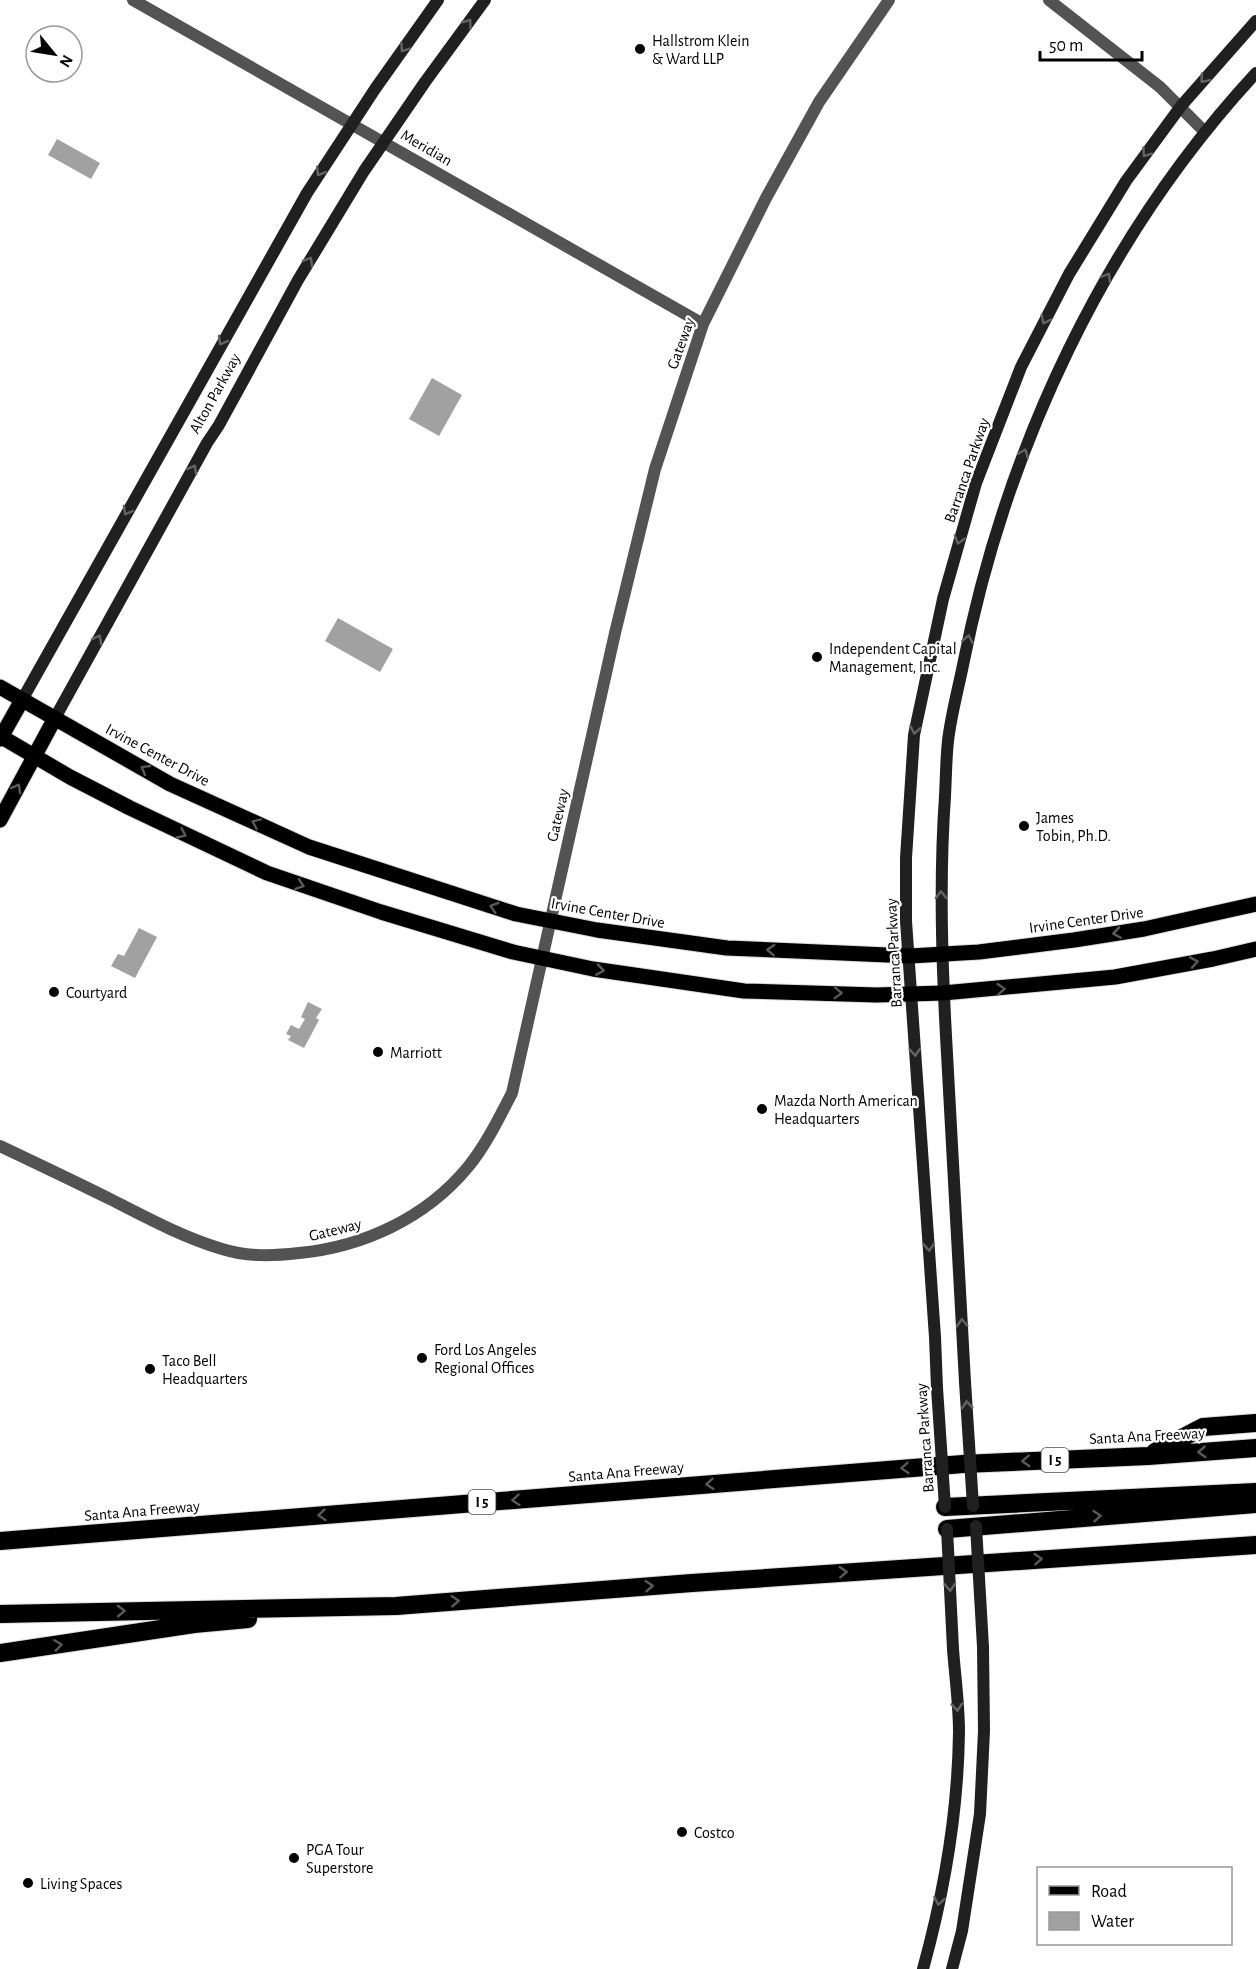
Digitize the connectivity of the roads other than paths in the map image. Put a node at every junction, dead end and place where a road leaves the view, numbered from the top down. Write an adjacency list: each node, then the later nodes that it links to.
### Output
1 (133, 0): 9 (street, Meridian)
2 (438, 0): 9 (main road, Alton Parkway, one-way to 9)
3 (485, 0): 11 (main road, Alton Parkway, one-way to 3)
4 (889, 0): 12 (street, Gateway)
5 (1049, 0): 8 (street)
6 (1256, 21): 8 (main road, Barranca Parkway, one-way to 8)
7 (1256, 73): 10 (main road)
8 (1181, 106): 10 (street); 23 (main road, Barranca Parkway, one-way to 23)
9 (352, 123): 11 (street, Meridian); 14 (main road, Alton Parkway, one-way to 14)
10 (1204, 131): 22 (main road, one-way to 10)
11 (384, 141): 12 (street, Meridian); 15 (main road, Alton Parkway, one-way to 11)
12 (704, 324): 20 (street, Gateway)
13 (0, 687): 14 (main road, Irvine Center Drive)
14 (22, 700): 15 (main road, Irvine Center Drive); 16 (main road, Alton Parkway)
15 (55, 718): 17 (main road, Alton Parkway); 20 (main road, Irvine Center Drive, one-way to 15)
16 (0, 737): 17 (main road)
17 (35, 756): 18 (main road, Alton Parkway, one-way to 17); 24 (main road, one-way to 24)
18 (0, 820)
19 (1256, 904): 22 (main road, Irvine Center Drive, one-way to 22)
20 (551, 921): 23 (main road, Irvine Center Drive, one-way to 20); 24 (street, Gateway)
21 (1256, 949): 25 (main road, one-way to 21)
22 (942, 954): 23 (main road, Irvine Center Drive); 25 (main road)
23 (910, 956): 26 (main road, Barranca Parkway)
24 (543, 958): 26 (main road, one-way to 26); 27 (street, Gateway)
25 (943, 993): 26 (main road); 34 (main road, one-way to 25, bridge)
26 (911, 994): 35 (main road, Barranca Parkway, one-way to 35, bridge)
27 (0, 1146)
28 (1256, 1423): 30 (highway)
29 (1256, 1448): 30 (highway, Santa Ana Freeway / I 5, one-way to 30)
30 (1148, 1456): 38 (highway, Santa Ana Freeway / I 5, one-way to 38)
31 (1256, 1492): 32 (highway)
32 (1213, 1501): 33 (highway); 34 (highway); 36 (highway, one-way to 32)
33 (1256, 1504)
34 (974, 1506): 35 (highway); 36 (main road)
35 (945, 1507): 37 (main road, Barranca Parkway)
36 (976, 1526): 37 (highway); 44 (main road, bridge)
37 (947, 1529): 43 (main road, Barranca Parkway, one-way to 43, bridge)
38 (0, 1541)
39 (1256, 1545): 40 (highway, one-way to 39)
40 (396, 1606): 41 (highway, one-way to 40); 42 (highway, one-way to 40)
41 (5, 1614)
42 (0, 1653)
43 (922, 1969)
44 (952, 1969)

